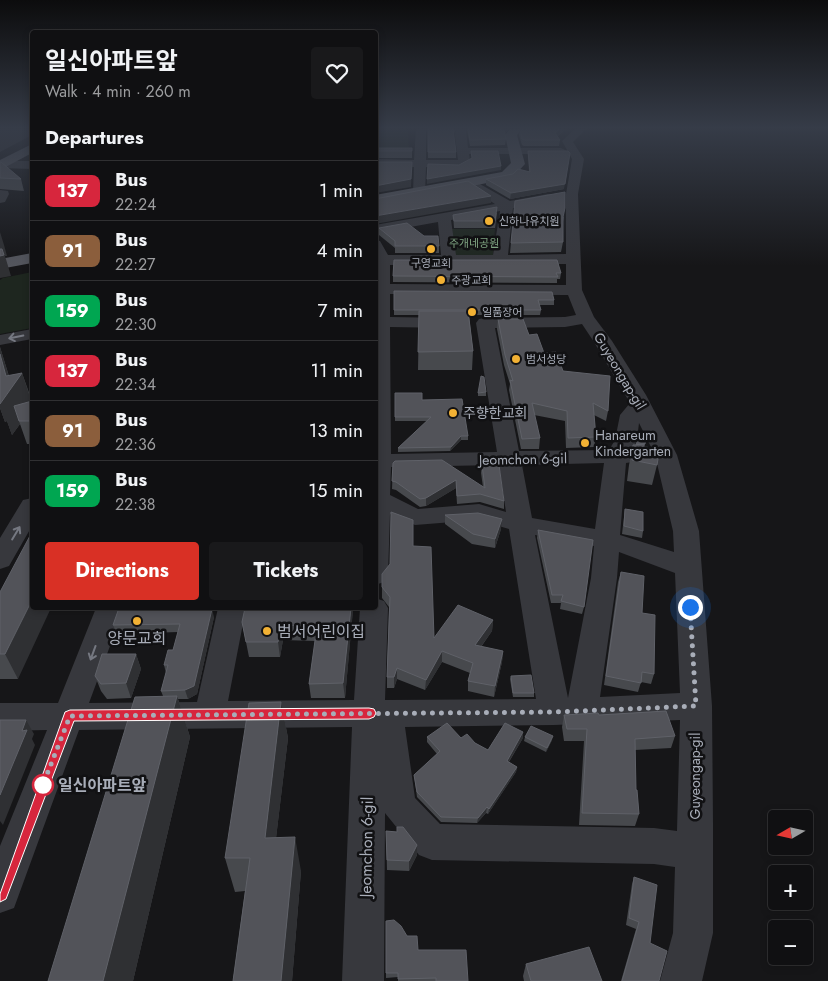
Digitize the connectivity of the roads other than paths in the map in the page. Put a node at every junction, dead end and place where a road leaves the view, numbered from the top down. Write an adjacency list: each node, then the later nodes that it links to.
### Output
1 (420, 175): 5 (street)
2 (507, 175): 4 (main road)
3 (575, 175): 7 (street, Guyeongap-gil)
4 (471, 183): 5 (main road); 10 (street)
5 (419, 192): 9 (main road)
6 (0, 194): 8 (street)
7 (572, 194): 10 (street); 16 (street, Guyeongap-gil)
8 (0, 199)
9 (378, 199)
10 (507, 205): 11 (street); 15 (street)
11 (444, 216): 12 (street); 17 (street)
12 (378, 229)
13 (379, 252): 17 (street); 19 (street)
14 (30, 258): 18 (main road)
15 (500, 259): 16 (street); 17 (street)
16 (574, 259): 20 (street, Guyeongap-gil)
17 (448, 260)
18 (0, 264)
19 (382, 289): 20 (street); 22 (street)
20 (574, 290): 21 (street, Guyeongap-gil)
21 (586, 318): 23 (street); 27 (street, Guyeongap-gil)
22 (379, 322): 23 (street); 26 (street)
23 (485, 323): 30 (street)
24 (30, 334): 25 (street, one-way to 25)
25 (0, 340)
26 (378, 392)
27 (640, 404): 28 (street, Guyeongap-gil); 29 (street)
28 (666, 455): 29 (street, Jeomchon 6-gil); 37 (street, Guyeongap-gil)
29 (616, 457): 30 (street, Jeomchon 6-gil); 35 (street)
30 (509, 459): 31 (street, Jeomchon 6-gil); 34 (street)
31 (378, 461)
32 (378, 498): 34 (street)
33 (30, 509): 36 (street, one-way to 33)
34 (521, 524): 35 (street); 42 (street)
35 (607, 540): 37 (street); 42 (street)
36 (0, 560)
37 (688, 568): 41 (street, Guyeongap-gil)
38 (109, 610): 45 (street, one-way to 45)
39 (232, 610): 44 (street)
40 (374, 610): 43 (street, Jeomchon 6-gil)
41 (696, 706): 42 (street); 47 (street, Guyeongap-gil)
42 (568, 711): 43 (street)
43 (378, 713): 44 (street); 47 (street); 49 (street, Jeomchon 6-gil)
44 (210, 714): 45 (street)
45 (70, 716): 46 (street); 48 (street)
46 (0, 717)
47 (694, 851): 50 (street, Guyeongap-gil)
48 (0, 894)
49 (363, 981)
50 (681, 981)

